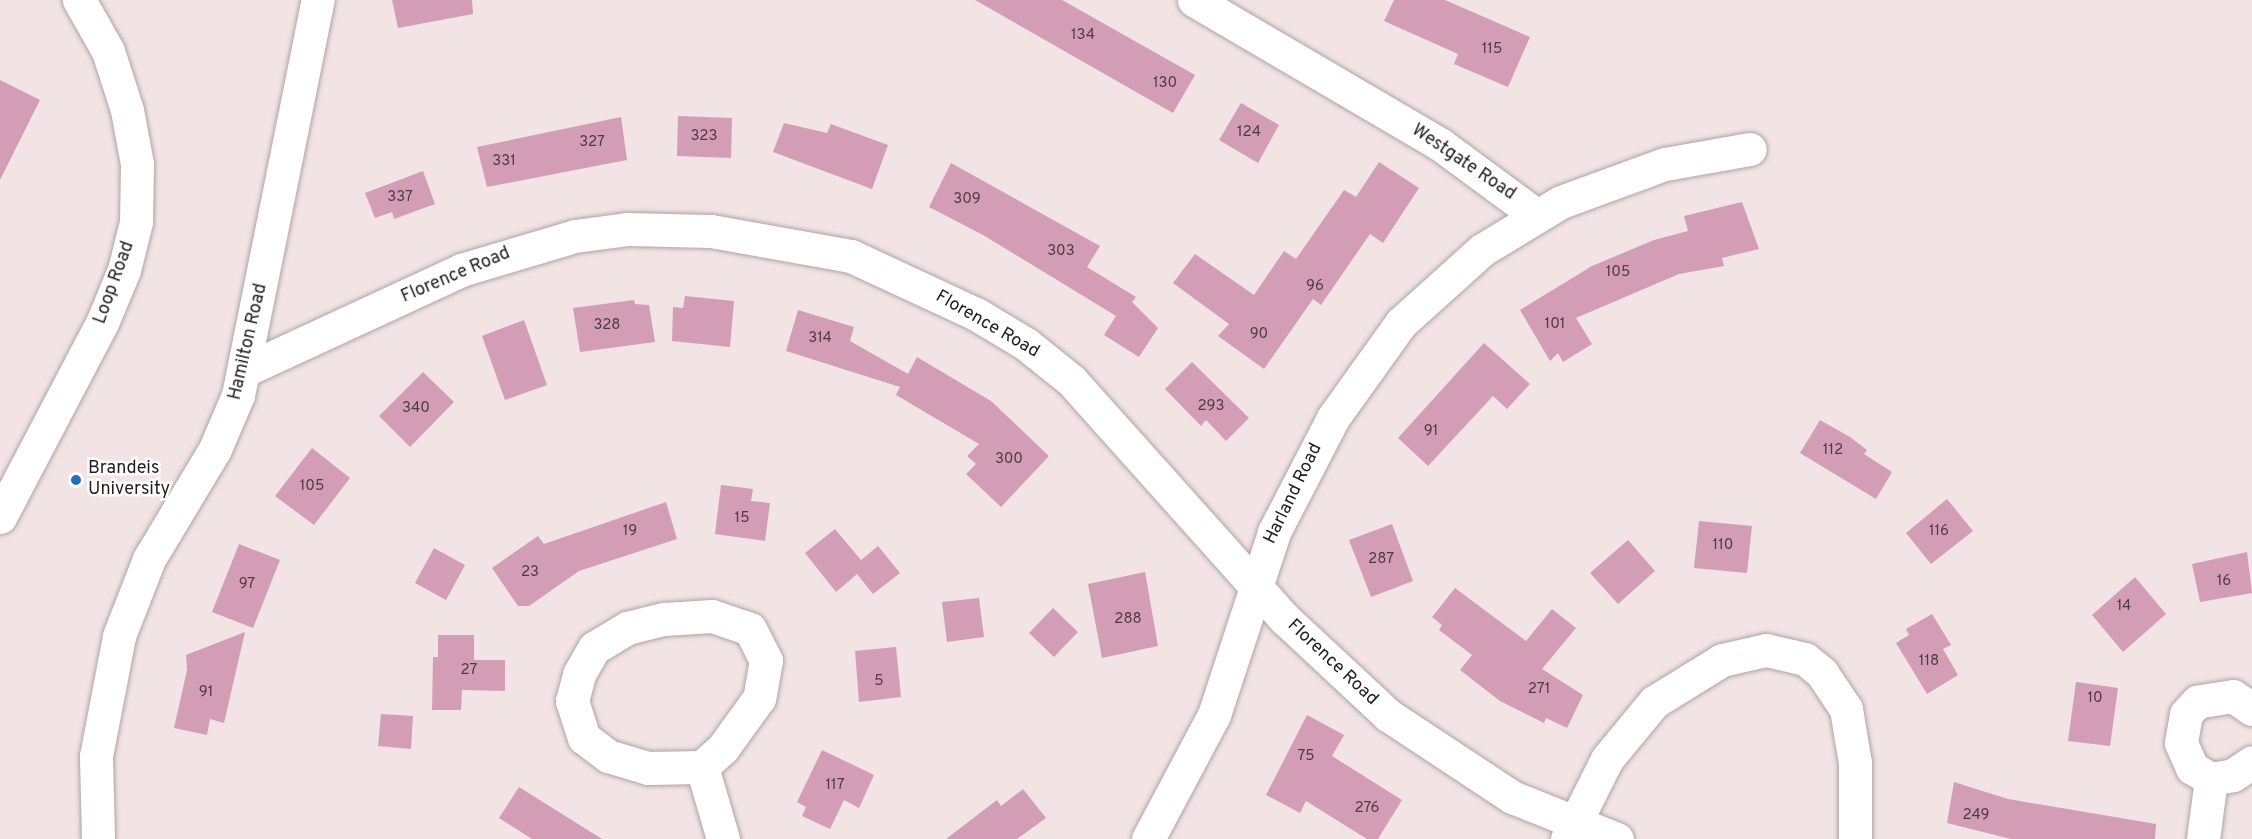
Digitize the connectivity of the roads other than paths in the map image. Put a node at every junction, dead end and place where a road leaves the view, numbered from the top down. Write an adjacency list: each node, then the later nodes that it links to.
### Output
1 (79, 0): 7 (street, Loop Road)
2 (318, 0): 6 (street, Hamilton Road)
3 (1194, 0): 5 (street, Westgate Road)
4 (1750, 149): 5 (street)
5 (1536, 214): 8 (street, Harland Road)
6 (245, 370): 8 (street, Florence Road); 14 (street, Hamilton Road)
7 (0, 517)
8 (1254, 585): 13 (street, Florence Road); 16 (street, Harland Road)
9 (2252, 709): 12 (street)
10 (2252, 762): 12 (street)
11 (702, 767): 11 (street); 15 (street)
12 (2211, 779): 19 (street)
13 (1570, 832): 17 (street, Florence Road); 18 (street)
14 (98, 839)
15 (723, 839)
16 (1148, 839)
17 (1617, 839)
18 (1855, 839)
19 (2203, 839)

